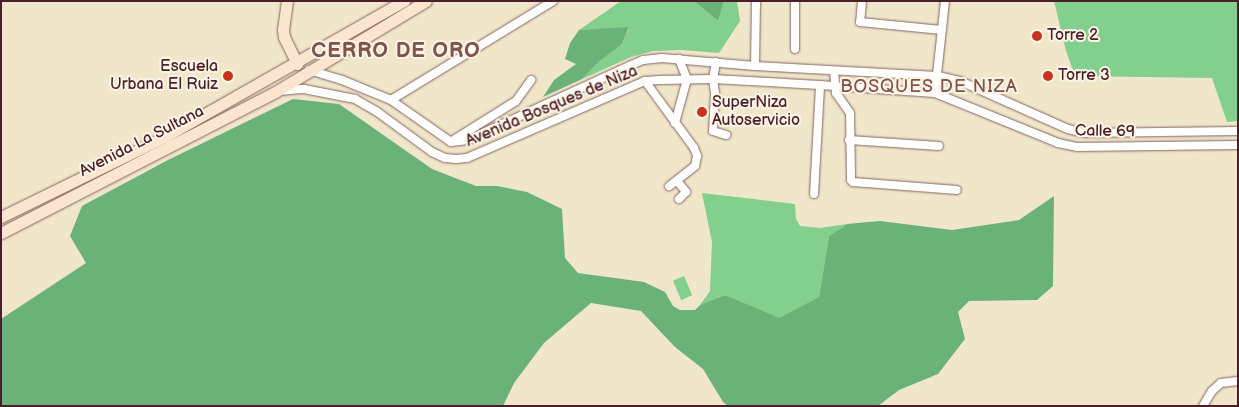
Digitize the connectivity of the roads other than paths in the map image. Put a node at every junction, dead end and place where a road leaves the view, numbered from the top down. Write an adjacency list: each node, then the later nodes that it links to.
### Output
1 (287, 1): 13 (street)
2 (404, 1): 13 (street, Avenida La Sultana)
3 (426, 1): 15 (street, Avenida La Sultana)
4 (553, 1): 27 (street)
5 (756, 1): 14 (street)
6 (795, 1): 10 (street)
7 (862, 1): 9 (street)
8 (945, 1): 9 (street)
9 (942, 30): 17 (street)
10 (795, 49)
11 (679, 59): 12 (street, Avenida Bosques de Niza); 18 (street); 33 (street, Avenida Bosques de Niza)
12 (716, 62): 14 (street, Calle 69); 19 (street)
13 (297, 64): 15 (street); 25 (street, Avenida La Sultana)
14 (755, 66): 16 (street, Calle 69)
15 (309, 70): 24 (street, Avenida La Sultana); 27 (street)
16 (834, 70): 17 (street, Calle 69); 23 (street)
17 (938, 76): 26 (street); 30 (street, Calle 69)
18 (687, 79): 19 (street, Avenida Bosques de Niza); 21 (street, Avenida Bosques de Niza); 29 (street)
19 (713, 79): 22 (street, Calle 69); 31 (street)
20 (531, 80): 33 (street)
21 (645, 82): 24 (street, Avenida Bosques de Niza); 29 (street)
22 (820, 84): 23 (street, Calle 69); 39 (street)
23 (835, 89): 26 (street, Calle 69); 32 (street)
24 (275, 92): 28 (street, Avenida La Sultana)
25 (244, 93): 28 (street); 41 (street, Avenida La Sultana)
26 (935, 93): 34 (street, Calle 69)
27 (391, 100): 33 (street)
28 (250, 104): 42 (street, Avenida La Sultana)
29 (675, 123): 36 (street)
30 (1238, 130)
31 (726, 135)
32 (849, 140): 35 (street); 38 (street)
33 (451, 142)
34 (1238, 145)
35 (938, 146)
36 (678, 182): 37 (street); 40 (street)
37 (669, 186)
38 (957, 190)
39 (814, 194)
40 (679, 199)
41 (1, 217)
42 (1, 233)
43 (1238, 381): 44 (street)
44 (1202, 406)

